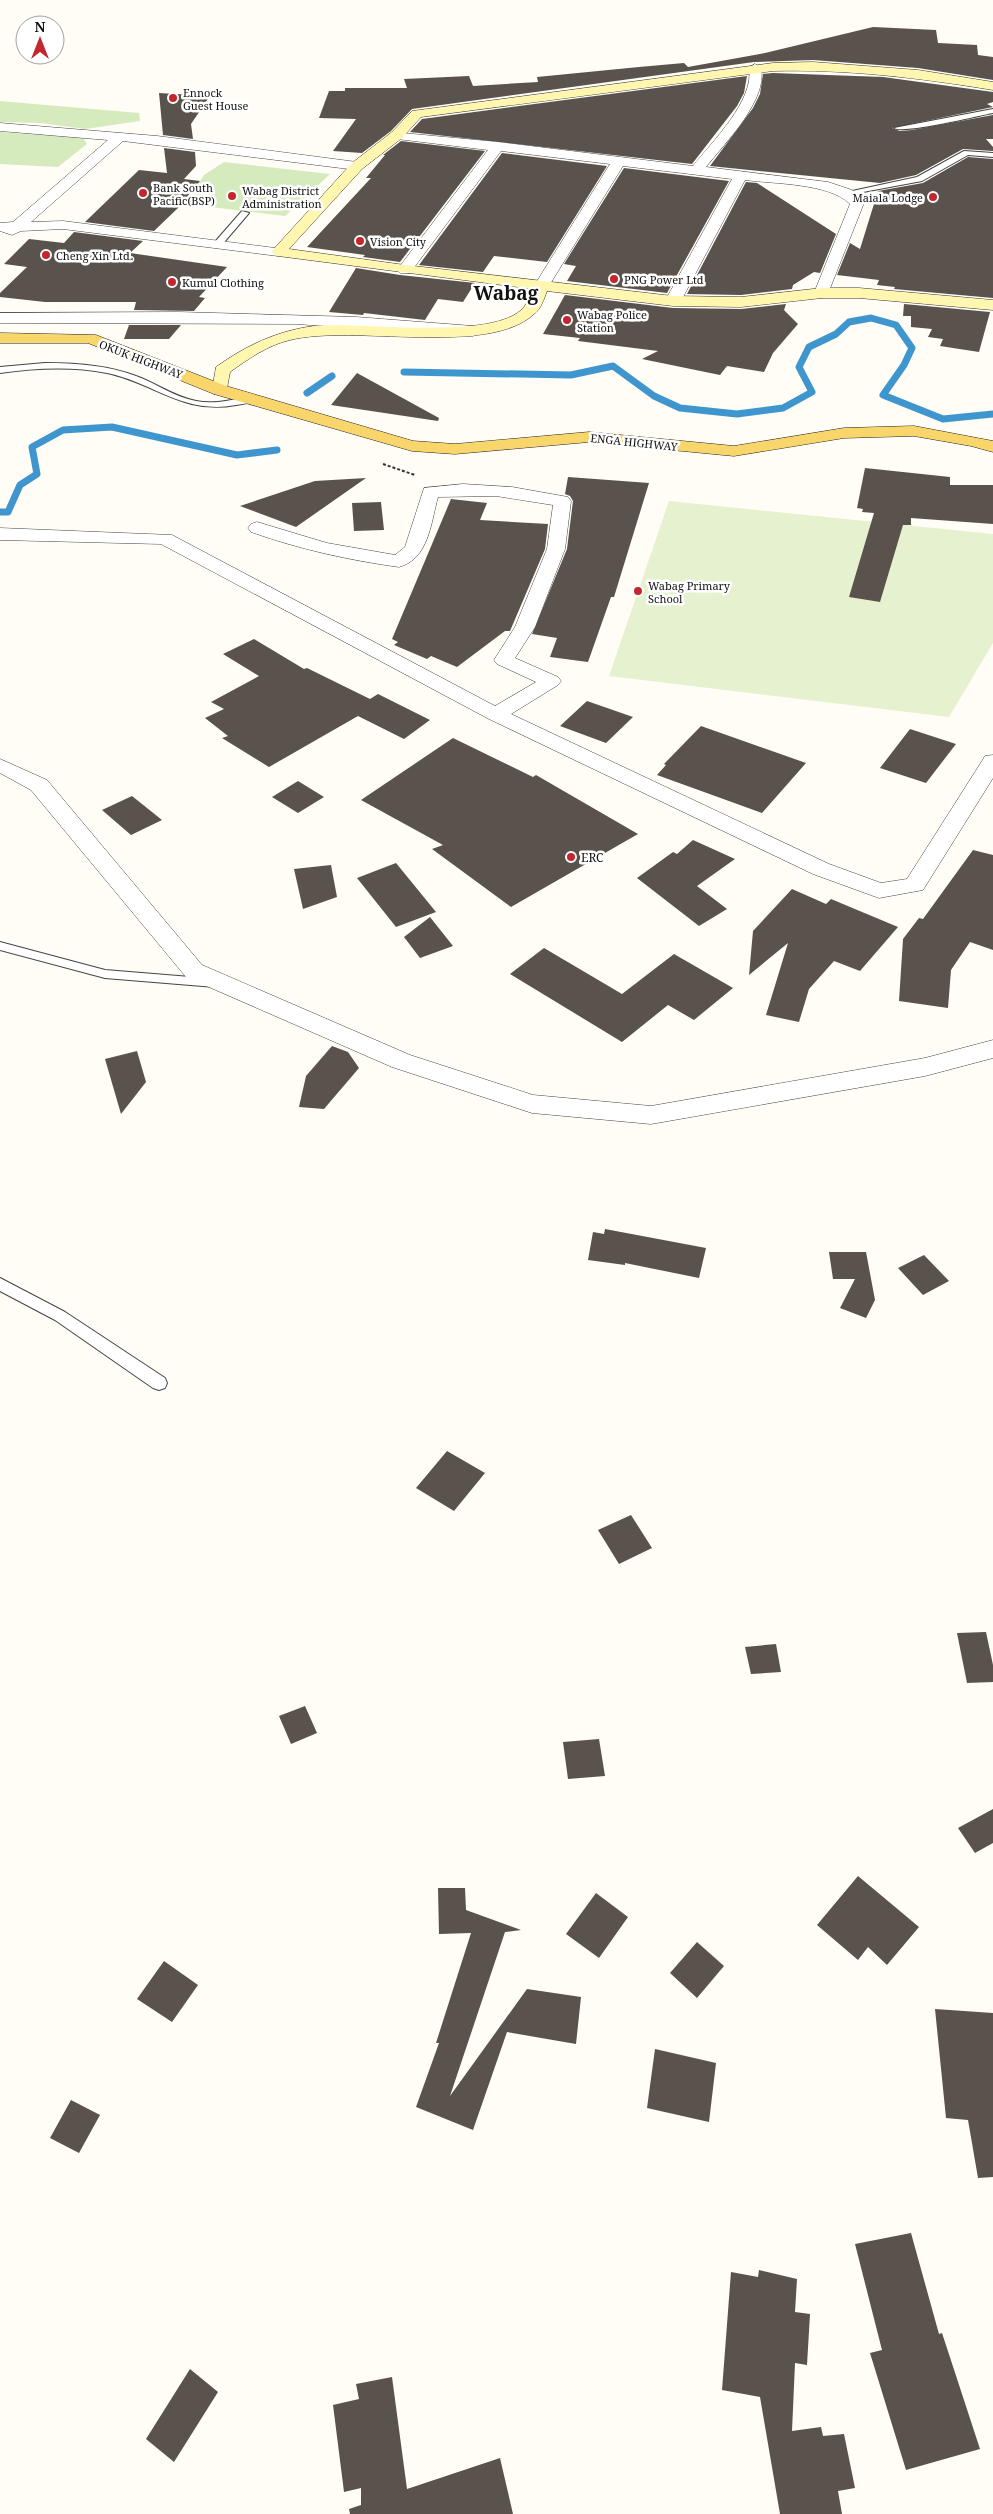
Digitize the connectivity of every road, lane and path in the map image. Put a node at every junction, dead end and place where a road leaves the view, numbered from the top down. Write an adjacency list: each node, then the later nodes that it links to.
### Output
1 (755, 68): 2 (street); 6 (street); 12 (street)
2 (993, 86)
3 (993, 110): 5 (lane)
4 (0, 127): 7 (street)
5 (898, 128)
6 (397, 135): 8 (street); 11 (street)
7 (120, 137): 11 (street); 16 (street)
8 (498, 146): 10 (street); 21 (street)
9 (993, 155): 14 (lane)
10 (620, 160): 12 (street); 22 (street)
11 (357, 166): 20 (street)
12 (697, 170): 13 (street)
13 (741, 175): 14 (street); 24 (street)
14 (847, 192): 23 (street)
15 (245, 213): 19 (lane)
16 (17, 226): 17 (street); 18 (street); 19 (street)
17 (0, 227)
18 (0, 242)
19 (217, 245): 20 (street)
20 (278, 252): 21 (street)
21 (405, 270): 22 (street)
22 (542, 286): 24 (street); 27 (street)
23 (822, 293): 24 (street); 25 (street)
24 (673, 301)
25 (993, 304)
26 (0, 318): 27 (street)
27 (473, 331): 30 (street)
28 (0, 338): 30 (main road, OKUK HIGHWAY)
29 (0, 370): 31 (lane)
30 (220, 390): 31 (main road, ENGA HIGHWAY)
31 (253, 399): 32 (main road, ENGA HIGHWAY)
32 (993, 447)
33 (257, 528): 35 (street)
34 (0, 534): 35 (street)
35 (496, 715): 36 (street)
36 (993, 760)
37 (0, 765): 39 (street)
38 (0, 946): 39 (lane)
39 (224, 984): 40 (street)
40 (993, 1049)
41 (0, 1284): 42 (lane)
42 (159, 1383)

